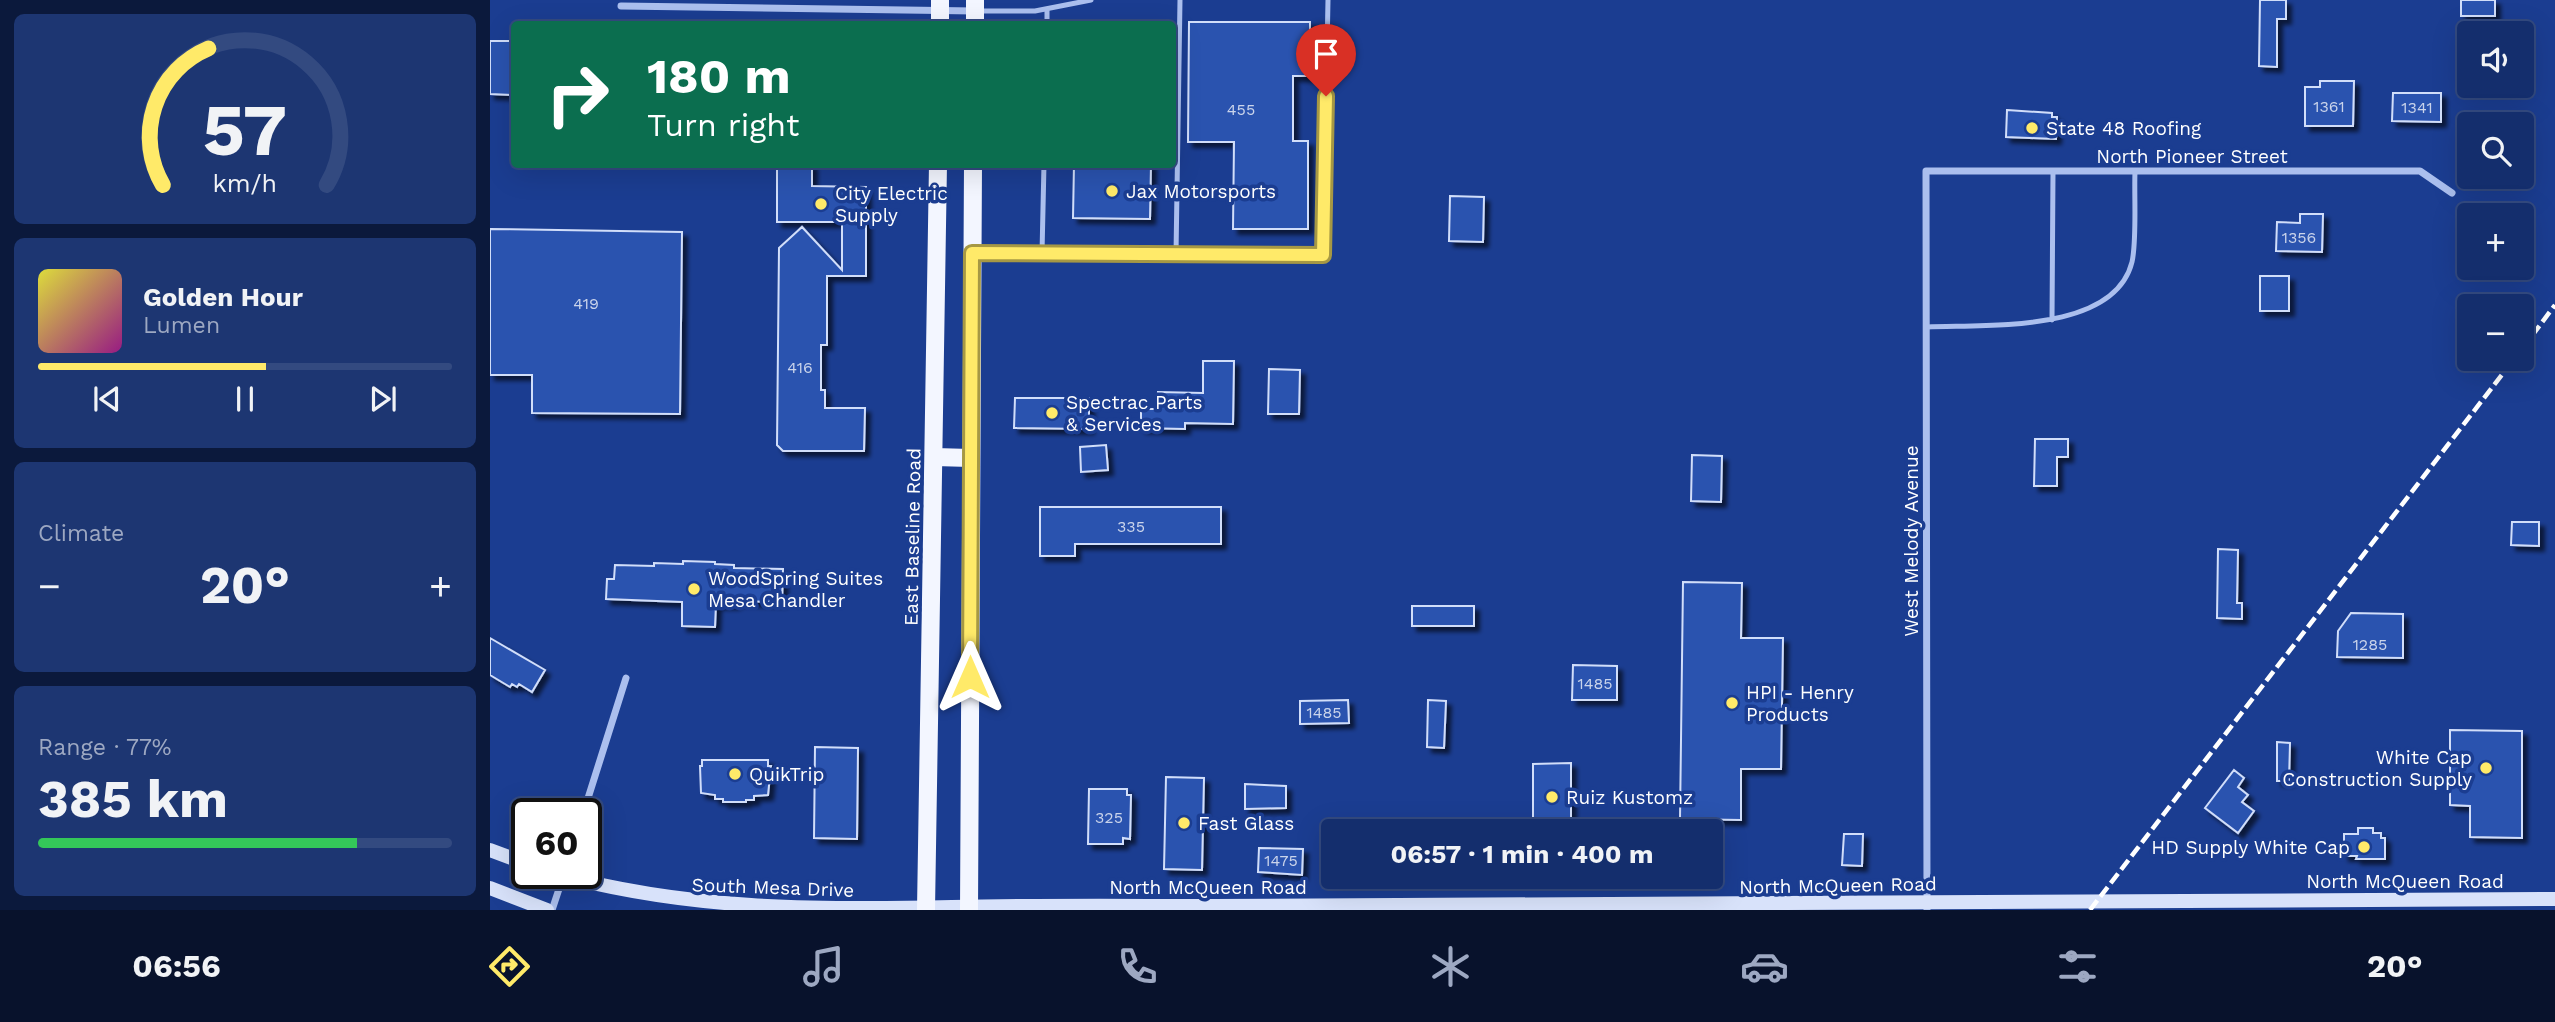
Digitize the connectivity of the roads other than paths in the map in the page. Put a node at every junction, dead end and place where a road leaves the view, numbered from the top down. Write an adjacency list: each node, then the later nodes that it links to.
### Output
1 (1091, 0): 5 (lane)
2 (1180, 0): 18 (lane)
3 (1328, 0): 18 (lane)
4 (621, 6): 6 (street)
5 (1047, 9): 7 (lane); 8 (lane)
6 (940, 12): 7 (street)
7 (975, 12)
8 (1047, 21)
9 (939, 168): 21 (main road, East Baseline Road)
10 (974, 168): 16 (main road)
11 (1044, 168): 17 (lane)
12 (1926, 172): 13 (street, North Pioneer Street); 20 (street, West Melody Avenue)
13 (2053, 172): 14 (street, North Pioneer Street); 19 (lane)
14 (2135, 172): 15 (street, North Pioneer Street); 19 (lane)
15 (2452, 193)
16 (972, 253): 17 (lane); 22 (main road)
17 (1042, 253): 18 (lane)
18 (1176, 254)
19 (2052, 320): 20 (lane)
20 (1927, 327): 32 (street, West Melody Avenue)
21 (935, 457): 22 (main road); 35 (main road, East Baseline Road)
22 (970, 458): 33 (main road)
23 (626, 678): 24 (street)
24 (588, 798)
25 (490, 850): 26 (main road)
26 (511, 858)
27 (490, 888): 36 (main road)
28 (602, 888): 35 (main road, South Mesa Drive)
29 (557, 889): 37 (street)
30 (2555, 899): 31 (main road, North McQueen Road)
31 (2430, 905): 32 (main road, North McQueen Road)
32 (1927, 906): 34 (main road, North McQueen Road)
33 (964, 908): 34 (main road, North McQueen Road); 35 (main road, South Mesa Drive)
34 (1375, 908)
35 (927, 909)
36 (547, 910)
37 (552, 910)

